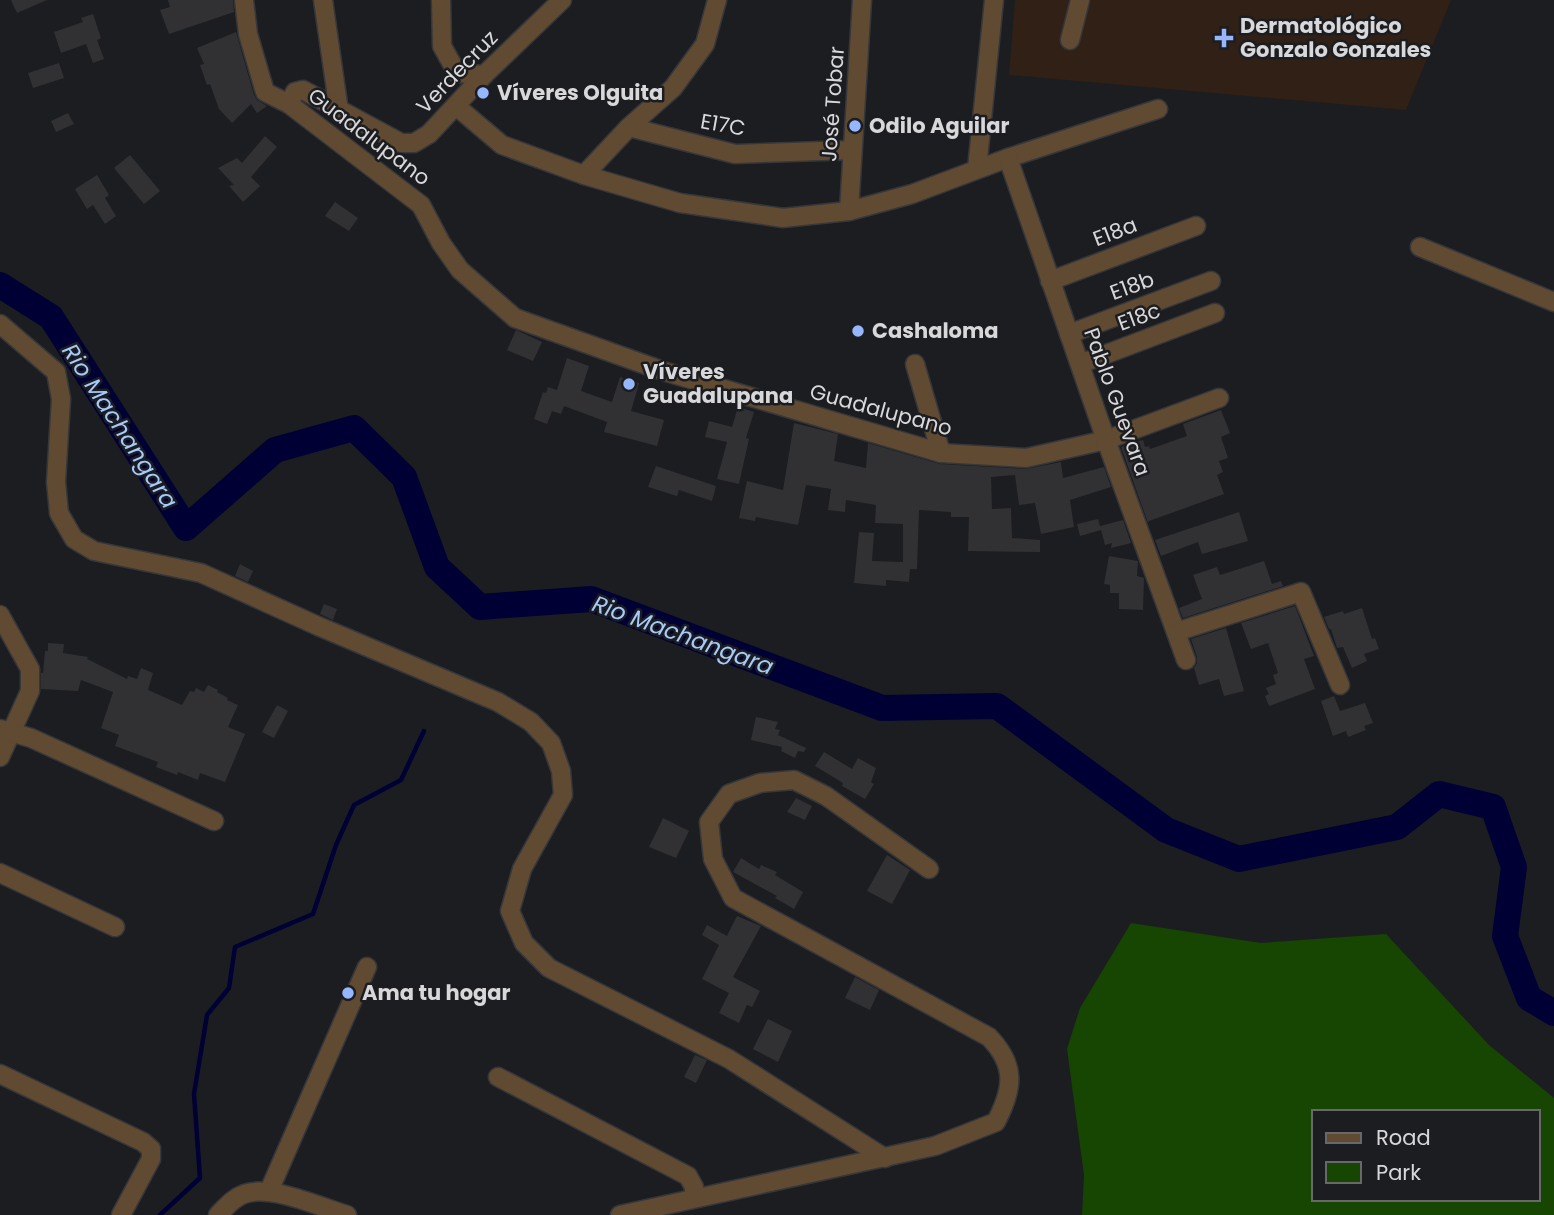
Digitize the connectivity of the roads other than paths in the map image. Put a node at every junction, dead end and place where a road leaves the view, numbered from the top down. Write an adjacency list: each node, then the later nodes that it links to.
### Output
1 (244, 0): 11 (street, Guadalupano)
2 (323, 0): 14 (street)
3 (441, 0): 10 (street)
4 (562, 0): 10 (street, Verdecruz)
5 (717, 0): 15 (street)
6 (862, 0): 16 (street, José Tobar)
7 (994, 0): 18 (street)
8 (1080, 0): 9 (street)
9 (1070, 40)
10 (484, 75): 12 (street, Verdecruz)
11 (289, 104): 14 (street); 33 (street, Guadalupano)
12 (456, 106): 14 (street, Verdecruz); 19 (street)
13 (1158, 109): 17 (street)
14 (339, 111)
15 (629, 127): 16 (street, E17C); 19 (street)
16 (852, 150): 20 (street, José Tobar)
17 (1008, 158): 18 (street); 23 (street, Pablo Guevara)
18 (977, 169): 20 (street)
19 (584, 175): 20 (street)
20 (849, 211)
21 (1196, 226): 23 (street, E18a)
22 (1420, 247): 25 (street)
23 (1051, 281): 28 (street, Pablo Guevara)
24 (1211, 281): 28 (street, E18b)
25 (1554, 302)
26 (1215, 313): 30 (street, E18c)
27 (0, 324): 47 (street)
28 (1069, 334): 30 (street, Pablo Guevara)
29 (915, 364): 33 (street)
30 (1080, 364): 32 (street, Pablo Guevara)
31 (1219, 398): 32 (street, Guadalupano)
32 (1106, 440): 33 (street, Guadalupano); 35 (street, Pablo Guevara)
33 (941, 453)
34 (0, 615): 38 (street)
35 (1176, 632): 36 (street, Pablo Guevara); 37 (street)
36 (1186, 660)
37 (1340, 685)
38 (6, 730): 39 (street); 40 (street)
39 (0, 757)
40 (214, 821)
41 (929, 869): 47 (street)
42 (0, 873): 43 (street)
43 (115, 927)
44 (367, 967): 48 (street)
45 (0, 1074): 50 (street)
46 (498, 1077): 49 (street)
47 (885, 1158): 49 (street)
48 (269, 1191): 51 (street); 52 (street)
49 (694, 1198): 53 (street)
50 (121, 1215)
51 (218, 1215)
52 (347, 1215)
53 (620, 1215)

